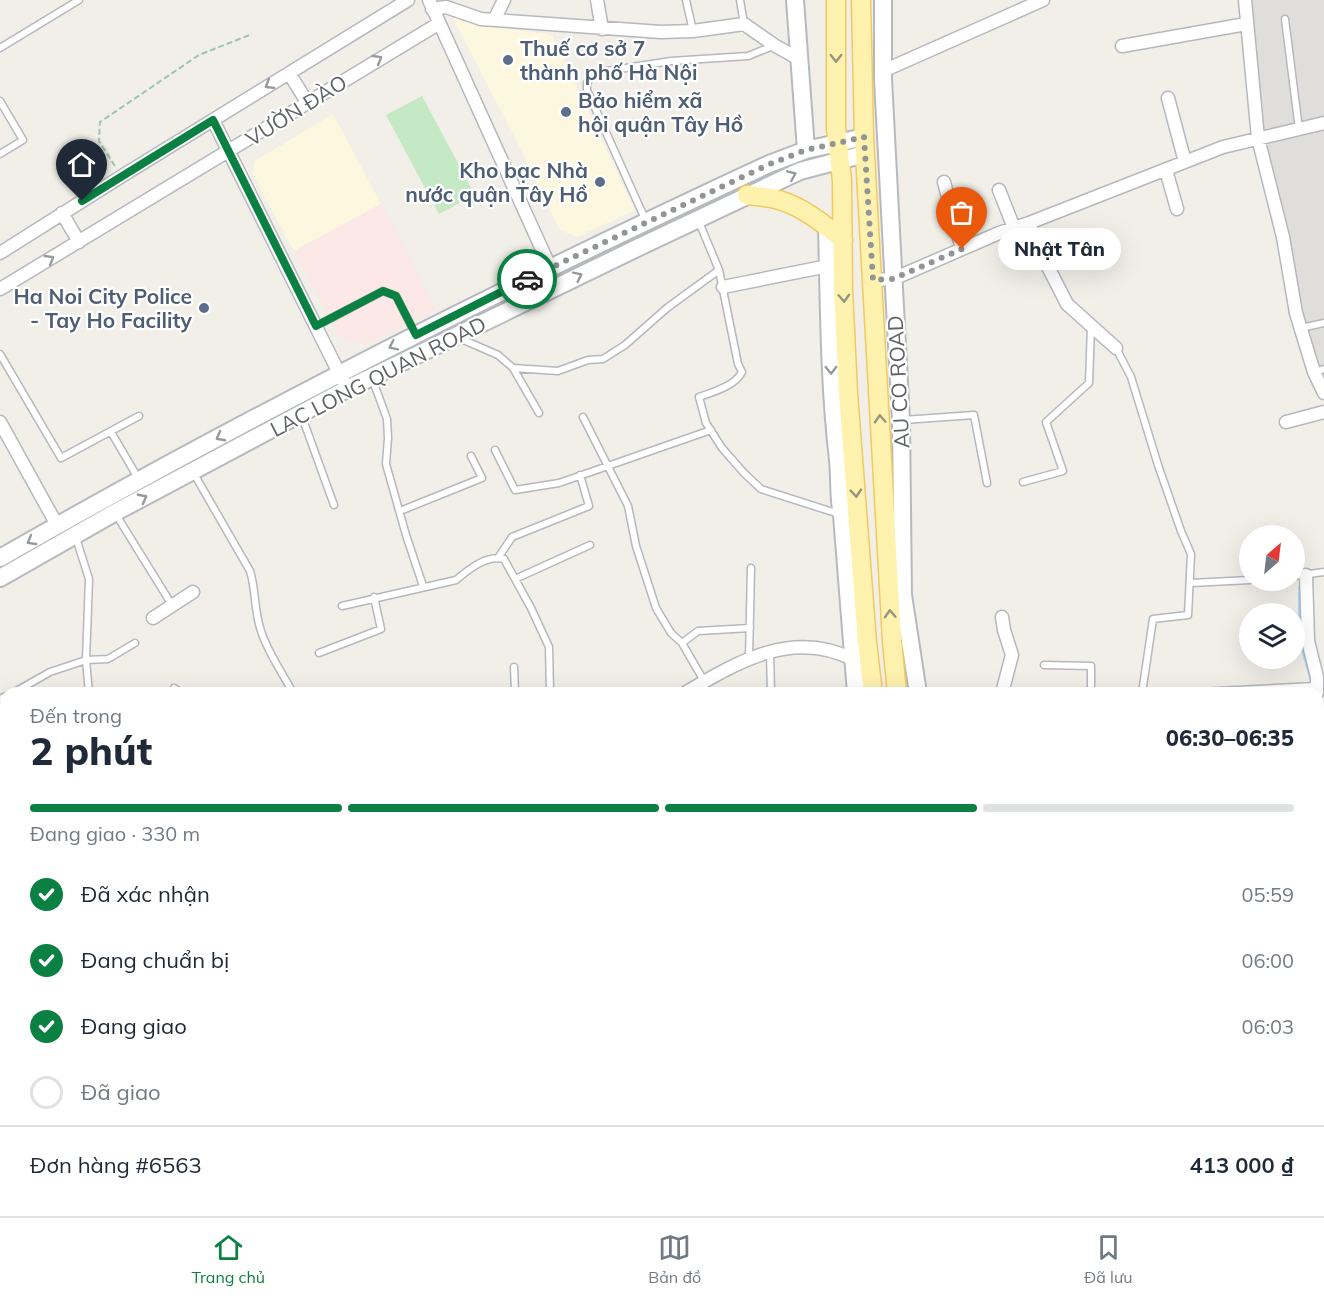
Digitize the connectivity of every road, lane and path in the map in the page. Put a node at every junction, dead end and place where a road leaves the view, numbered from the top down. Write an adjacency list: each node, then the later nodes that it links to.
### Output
1 (79, 0): 24 (lane)
2 (408, 0): 27 (street, VƯỜN ĐÀO)
3 (504, 0): 15 (street)
4 (597, 0): 19 (street)
5 (686, 0): 20 (lane)
6 (740, 0): 17 (lane)
7 (795, 0): 25 (main road)
8 (836, 0): 35 (main road, one-way to 35)
9 (861, 0): 36 (main road, AU CO ROAD)
10 (883, 0): 26 (main road, AU CO ROAD)
11 (1043, 0): 26 (street)
12 (1245, 0): 18 (street)
13 (431, 4): 15 (street); 16 (street)
14 (1285, 19): 33 (lane)
15 (494, 20): 19 (street)
16 (438, 24): 30 (street, VƯỜN ĐÀO, one-way to 16); 59 (street)
17 (744, 24): 20 (street); 22 (street)
18 (1246, 24): 23 (street); 34 (street)
19 (602, 29): 20 (street)
20 (693, 30)
21 (252, 34): 43 (path)
22 (774, 45): 25 (street); 50 (lane)
23 (1122, 46)
24 (0, 48)
25 (799, 59): 37 (main road)
26 (883, 71): 61 (main road, AU CO ROAD)
27 (289, 73): 30 (street); 31 (street, VƯỜN ĐÀO, one-way to 31)
28 (1167, 98): 41 (street)
29 (0, 101): 39 (lane)
30 (307, 102): 38 (street, VƯỜN ĐÀO)
31 (213, 120): 38 (street); 43 (street, VƯỜN ĐÀO)
32 (1324, 123): 33 (street)
33 (1299, 129): 34 (street)
34 (1258, 138): 41 (street); 68 (street)
35 (837, 142): 36 (main road, LAC LONG QUAN ROAD); 37 (main road, LAC LONG QUAN ROAD); 40 (main road)
36 (864, 146): 40 (main road, LAC LONG QUAN ROAD); 62 (main road, AU CO ROAD)
37 (806, 150): 50 (main road, LAC LONG QUAN ROAD)
38 (229, 152): 55 (street, VƯỜN ĐÀO); 66 (street)
39 (0, 154)
40 (840, 160): 46 (main road, LAC LONG QUAN ROAD, one-way to 40); 54 (main road)
41 (1185, 162): 42 (street)
42 (1166, 170): 47 (street); 51 (street)
43 (122, 176): 48 (street, VƯỜN ĐÀO)
44 (944, 182): 56 (street)
45 (999, 190): 53 (street)
46 (747, 195): 49 (main road, LAC LONG QUAN ROAD); 52 (main road)
47 (1177, 209)
48 (62, 213): 55 (street); 57 (street, VƯỜN ĐÀO)
49 (697, 218): 60 (lane); 70 (main road, LAC LONG QUAN ROAD, one-way to 49)
50 (646, 221): 59 (main road, LAC LONG QUAN ROAD)
51 (1029, 223): 53 (street); 67 (street)
52 (827, 227): 54 (main road); 58 (main road)
53 (1014, 228): 56 (street)
54 (843, 240): 125 (main road, one-way to 125)
55 (79, 242): 64 (street, VƯỜN ĐÀO, one-way to 55)
56 (962, 249): 61 (street)
57 (0, 253)
58 (828, 266): 63 (street); 100 (main road, one-way to 100)
59 (550, 267): 69 (main road, LAC LONG QUAN ROAD)
60 (719, 270): 63 (lane); 73 (lane)
61 (893, 279): 62 (street); 84 (main road, AU CO ROAD)
62 (873, 280): 122 (main road, AU CO ROAD, one-way to 62)
63 (723, 287): 87 (lane)
64 (0, 290)
65 (1324, 323): 68 (lane)
66 (316, 326): 69 (lane); 75 (street)
67 (1091, 326): 71 (street); 95 (lane)
68 (1301, 327): 74 (street)
69 (416, 335): 75 (main road, LAC LONG QUAN ROAD, one-way to 75)
70 (456, 336): 73 (lane); 76 (main road, LAC LONG QUAN ROAD)
71 (1116, 348): 112 (lane)
72 (0, 354): 88 (lane)
73 (513, 368): 79 (lane)
74 (1319, 370): 78 (street)
75 (339, 373): 77 (street); 94 (main road, LAC LONG QUAN ROAD, one-way to 94)
76 (372, 377): 77 (main road, LAC LONG QUAN ROAD); 98 (lane)
77 (347, 389): 81 (main road, LAC LONG QUAN ROAD)
78 (1324, 393)
79 (539, 412)
80 (1324, 412): 86 (street)
81 (301, 414): 92 (main road, LAC LONG QUAN ROAD); 97 (lane)
82 (139, 416): 88 (lane)
83 (583, 417): 91 (lane)
84 (902, 421): 96 (lane); 144 (main road, AU CO ROAD)
85 (0, 422): 101 (street)
86 (1286, 422)
87 (711, 430): 91 (lane); 100 (lane)
88 (111, 432): 94 (lane)
89 (495, 450): 93 (lane)
90 (471, 456): 98 (lane)
91 (608, 465): 93 (lane); 124 (lane)
92 (192, 472): 99 (main road, LAC LONG QUAN ROAD, one-way to 92); 136 (lane)
93 (580, 475): 105 (lane)
94 (139, 480): 101 (main road, LAC LONG QUAN ROAD)
95 (1023, 482)
96 (987, 483)
97 (334, 505)
98 (400, 511): 113 (lane)
99 (114, 513): 102 (main road, LAC LONG QUAN ROAD); 117 (lane)
100 (843, 515): 130 (main road)
101 (57, 525): 104 (main road, LAC LONG QUAN ROAD, one-way to 104)
102 (75, 534): 109 (main road, LAC LONG QUAN ROAD); 129 (lane)
103 (590, 545): 110 (lane)
104 (0, 558)
105 (498, 558): 110 (lane); 113 (lane)
106 (751, 568): 121 (lane)
107 (1324, 572): 108 (lane)
108 (1305, 574)
109 (0, 578)
110 (515, 579): 138 (lane)
111 (1239, 581): 112 (lane)
112 (1191, 583): 147 (lane)
113 (423, 586): 116 (lane)
114 (193, 591): 117 (street)
115 (1302, 591): 148 (street)
116 (374, 597): 118 (lane); 127 (lane)
117 (172, 605): 120 (street)
118 (342, 606)
119 (1002, 617): 145 (street)
120 (153, 618)
121 (750, 628): 124 (lane); 128 (lane)
122 (892, 641): 125 (main road); 143 (main road, AU CO ROAD)
123 (135, 643): 129 (lane)
124 (682, 643): 133 (lane)
125 (867, 643): 142 (main road)
126 (770, 652): 128 (street); 130 (street); 140 (lane)
127 (319, 653)
128 (749, 658): 133 (street)
129 (86, 660): 134 (lane); 135 (lane)
130 (854, 660): 141 (main road)
131 (1044, 665): 146 (lane)
132 (514, 667): 137 (lane)
133 (704, 682): 139 (street)
134 (24, 687)
135 (88, 687)
136 (290, 687)
137 (515, 687)
138 (550, 687)
139 (695, 687)
140 (771, 687)
141 (856, 687)
142 (872, 687)
143 (896, 687)
144 (917, 687)
145 (1004, 687)
146 (1091, 687)
147 (1143, 687)
148 (1316, 687)
149 (1324, 1044): 150 (street)
150 (1324, 1136)

